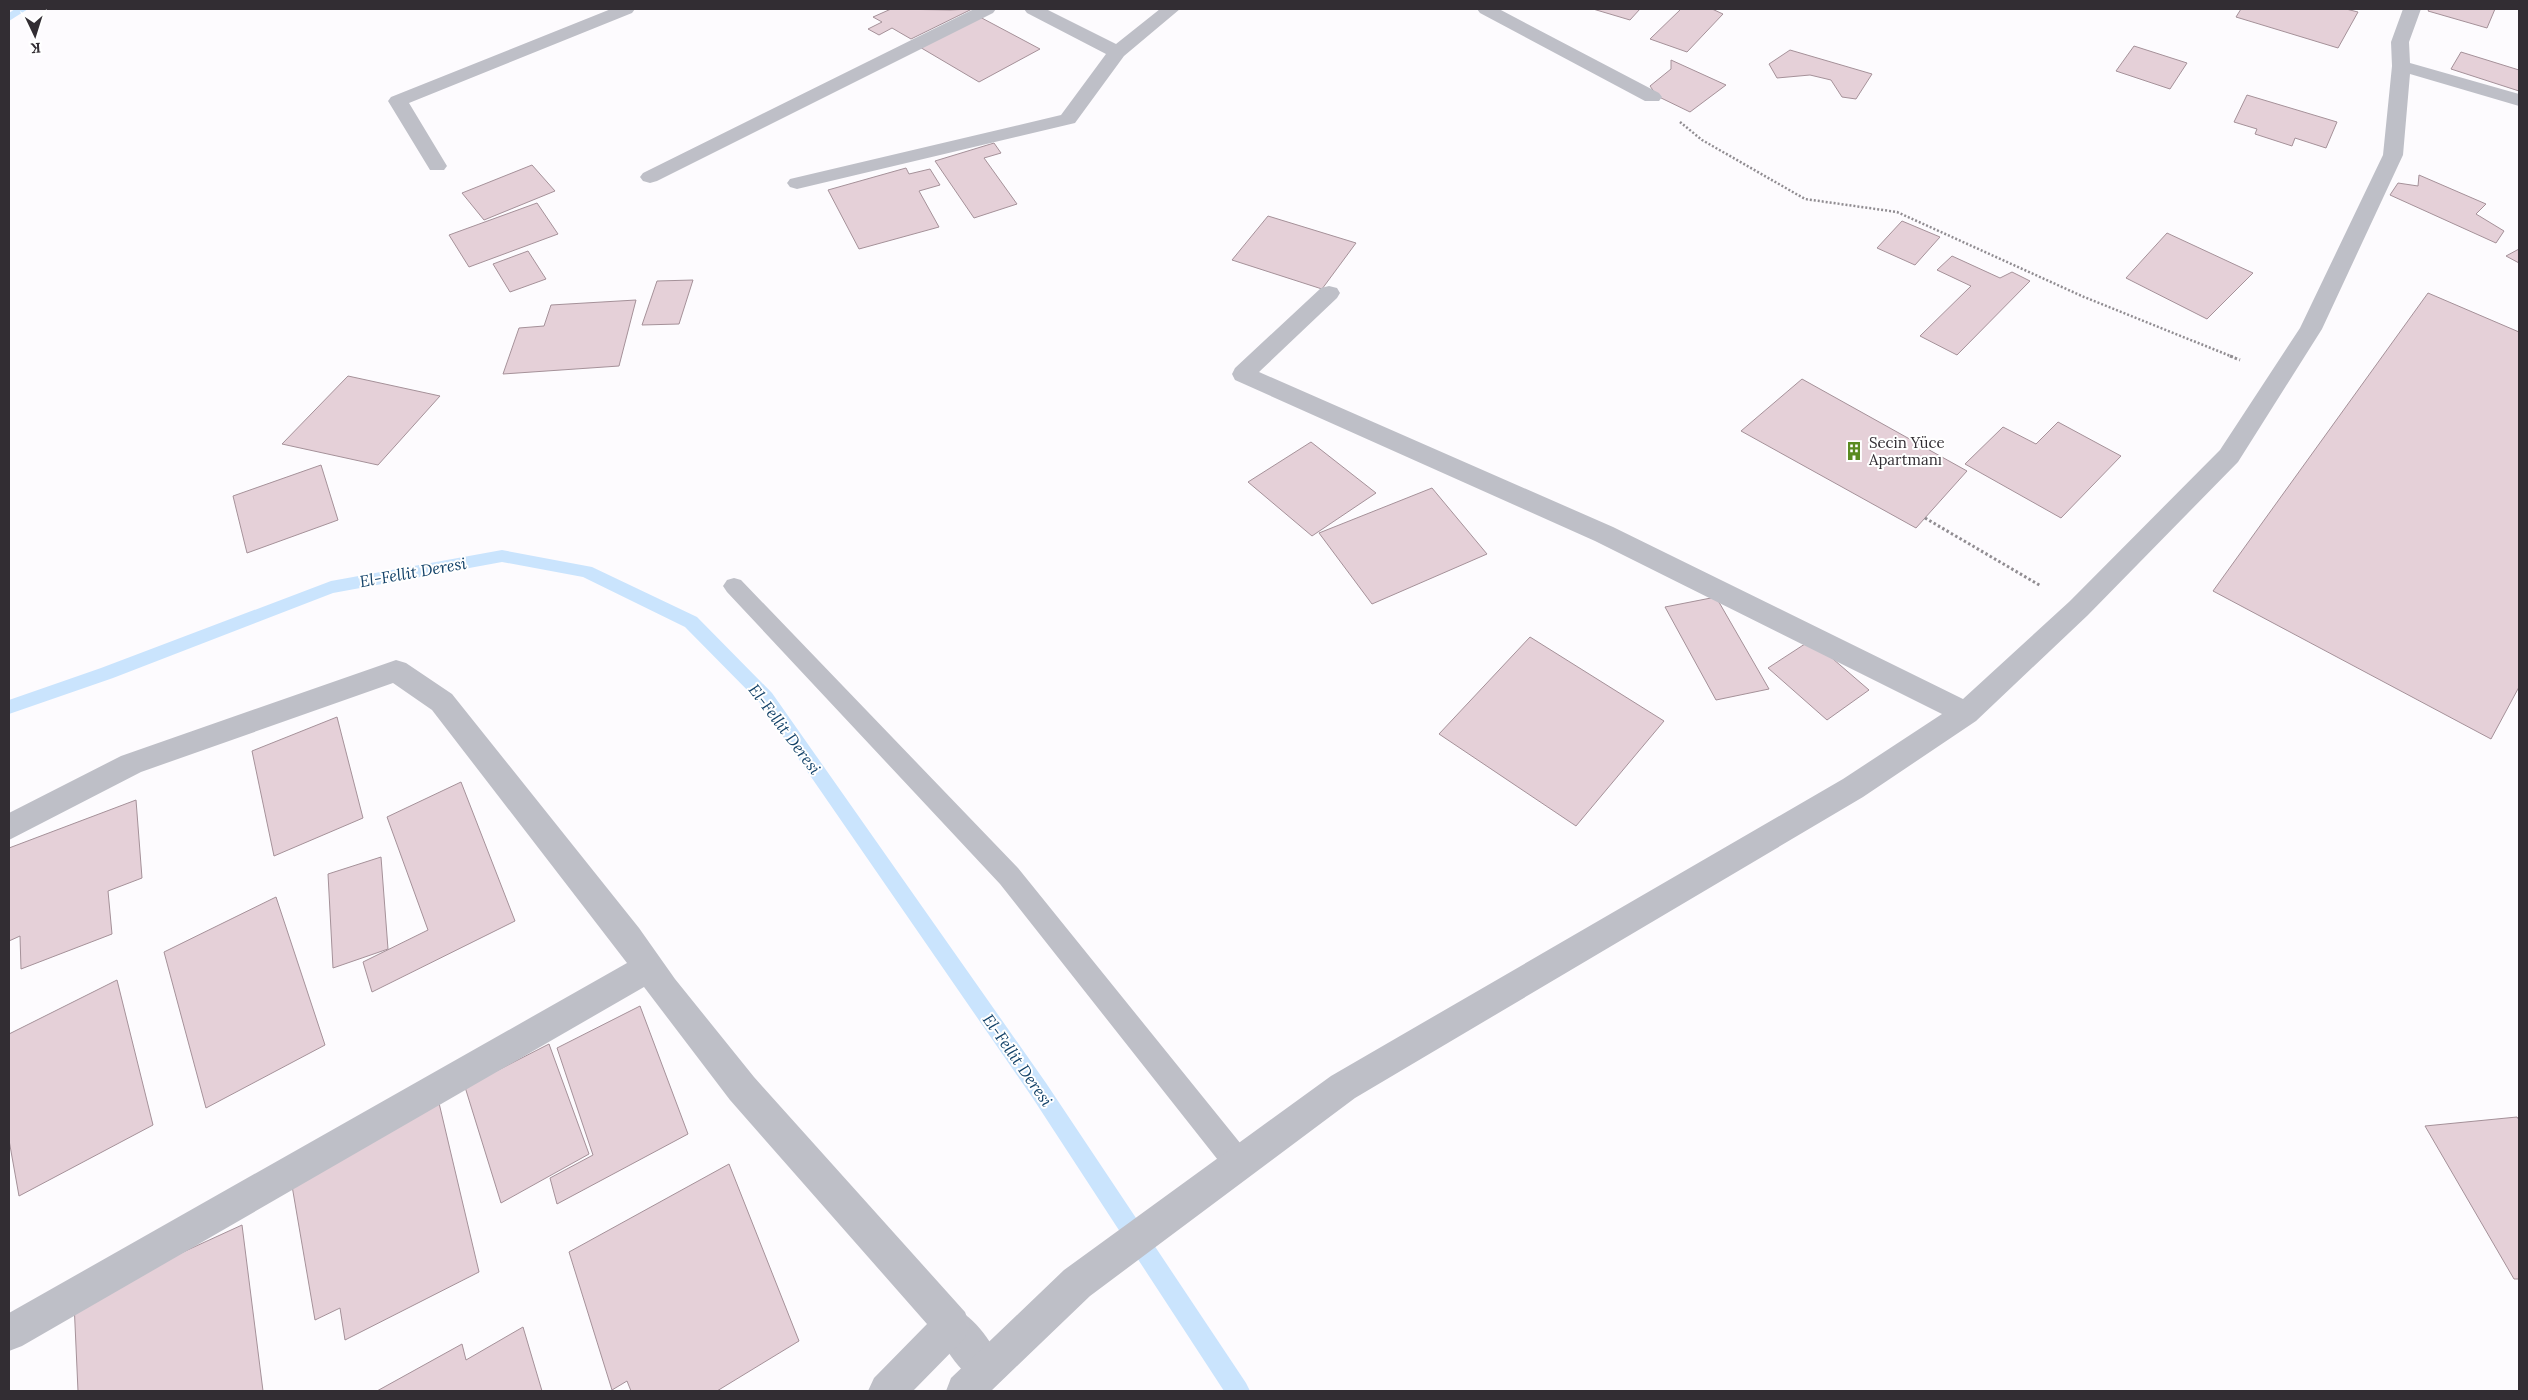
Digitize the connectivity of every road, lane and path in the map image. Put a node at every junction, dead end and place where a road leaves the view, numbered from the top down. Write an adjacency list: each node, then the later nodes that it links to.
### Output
1 (626, 9): 11 (street)
2 (987, 9): 12 (street)
3 (1033, 9): 7 (street)
4 (1172, 9): 7 (street)
5 (1486, 9): 9 (street)
6 (2412, 9): 8 (street)
7 (1117, 52): 13 (street)
8 (2401, 66): 10 (street); 15 (street)
9 (1652, 97): 15 (path)
10 (2519, 100)
11 (437, 166)
12 (650, 176)
13 (797, 183)
14 (1329, 293): 19 (street)
15 (2280, 376): 18 (street)
16 (1925, 518): 18 (path)
17 (734, 586): 22 (lane)
18 (2079, 608): 19 (street)
19 (1966, 713): 22 (street)
20 (9, 828): 21 (street)
21 (648, 968): 23 (street); 24 (street)
22 (1239, 1164): 25 (street)
23 (952, 1325): 25 (street); 26 (street)
24 (9, 1333)
25 (975, 1380)
26 (886, 1391)

